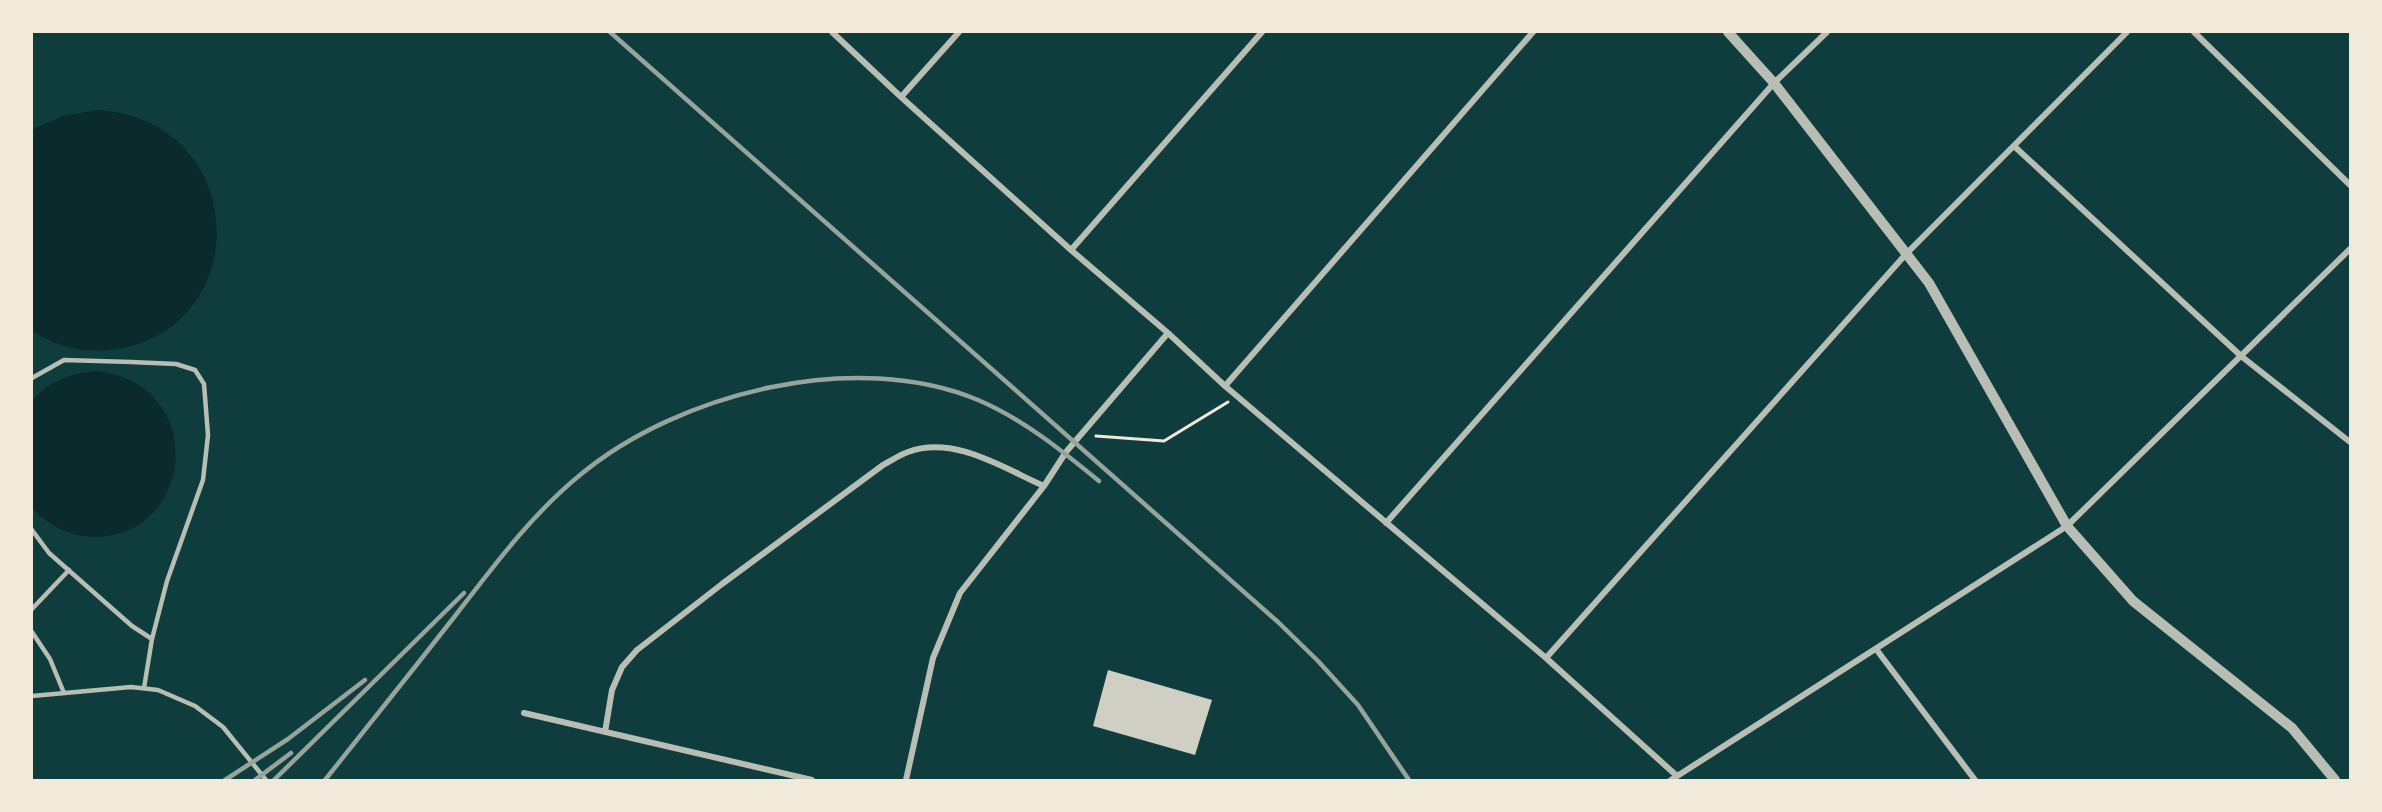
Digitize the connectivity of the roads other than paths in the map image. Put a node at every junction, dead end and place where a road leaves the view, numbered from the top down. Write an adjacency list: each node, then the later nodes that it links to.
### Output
1 (831, 32): 10 (street)
2 (959, 32): 10 (street)
3 (1262, 32): 14 (street)
4 (1533, 32): 19 (street)
5 (1728, 32): 9 (street)
6 (1827, 32): 9 (street)
7 (2127, 32): 11 (street)
8 (2194, 32): 12 (street)
9 (1774, 83): 15 (street); 22 (street)
10 (901, 97): 14 (street)
11 (2014, 146): 15 (street); 17 (street)
12 (2350, 185)
13 (2350, 249): 17 (street)
14 (1071, 250): 16 (street)
15 (1906, 255): 23 (street); 30 (street)
16 (1168, 333): 19 (street); 21 (street)
17 (2241, 356): 20 (street); 23 (street)
18 (32, 378): 28 (lane)
19 (1225, 386): 22 (street)
20 (2350, 442)
21 (1044, 486): 35 (street); 40 (street)
22 (1386, 523): 30 (street)
23 (2067, 526): 29 (street); 43 (street)
24 (32, 530): 25 (lane)
25 (69, 570): 26 (lane); 28 (lane)
26 (32, 609)
27 (32, 632): 32 (lane)
28 (152, 639): 31 (lane)
29 (1876, 649): 36 (street); 42 (street)
30 (1546, 658): 36 (street)
31 (144, 688): 32 (lane); 38 (lane)
32 (64, 693): 33 (lane)
33 (32, 696)
34 (524, 713): 35 (street)
35 (605, 732): 37 (street)
36 (1677, 776): 41 (street)
37 (782, 777): 39 (street)
38 (266, 780)
39 (812, 780)
40 (906, 780)
41 (1671, 780)
42 (1976, 780)
43 (2335, 780)

